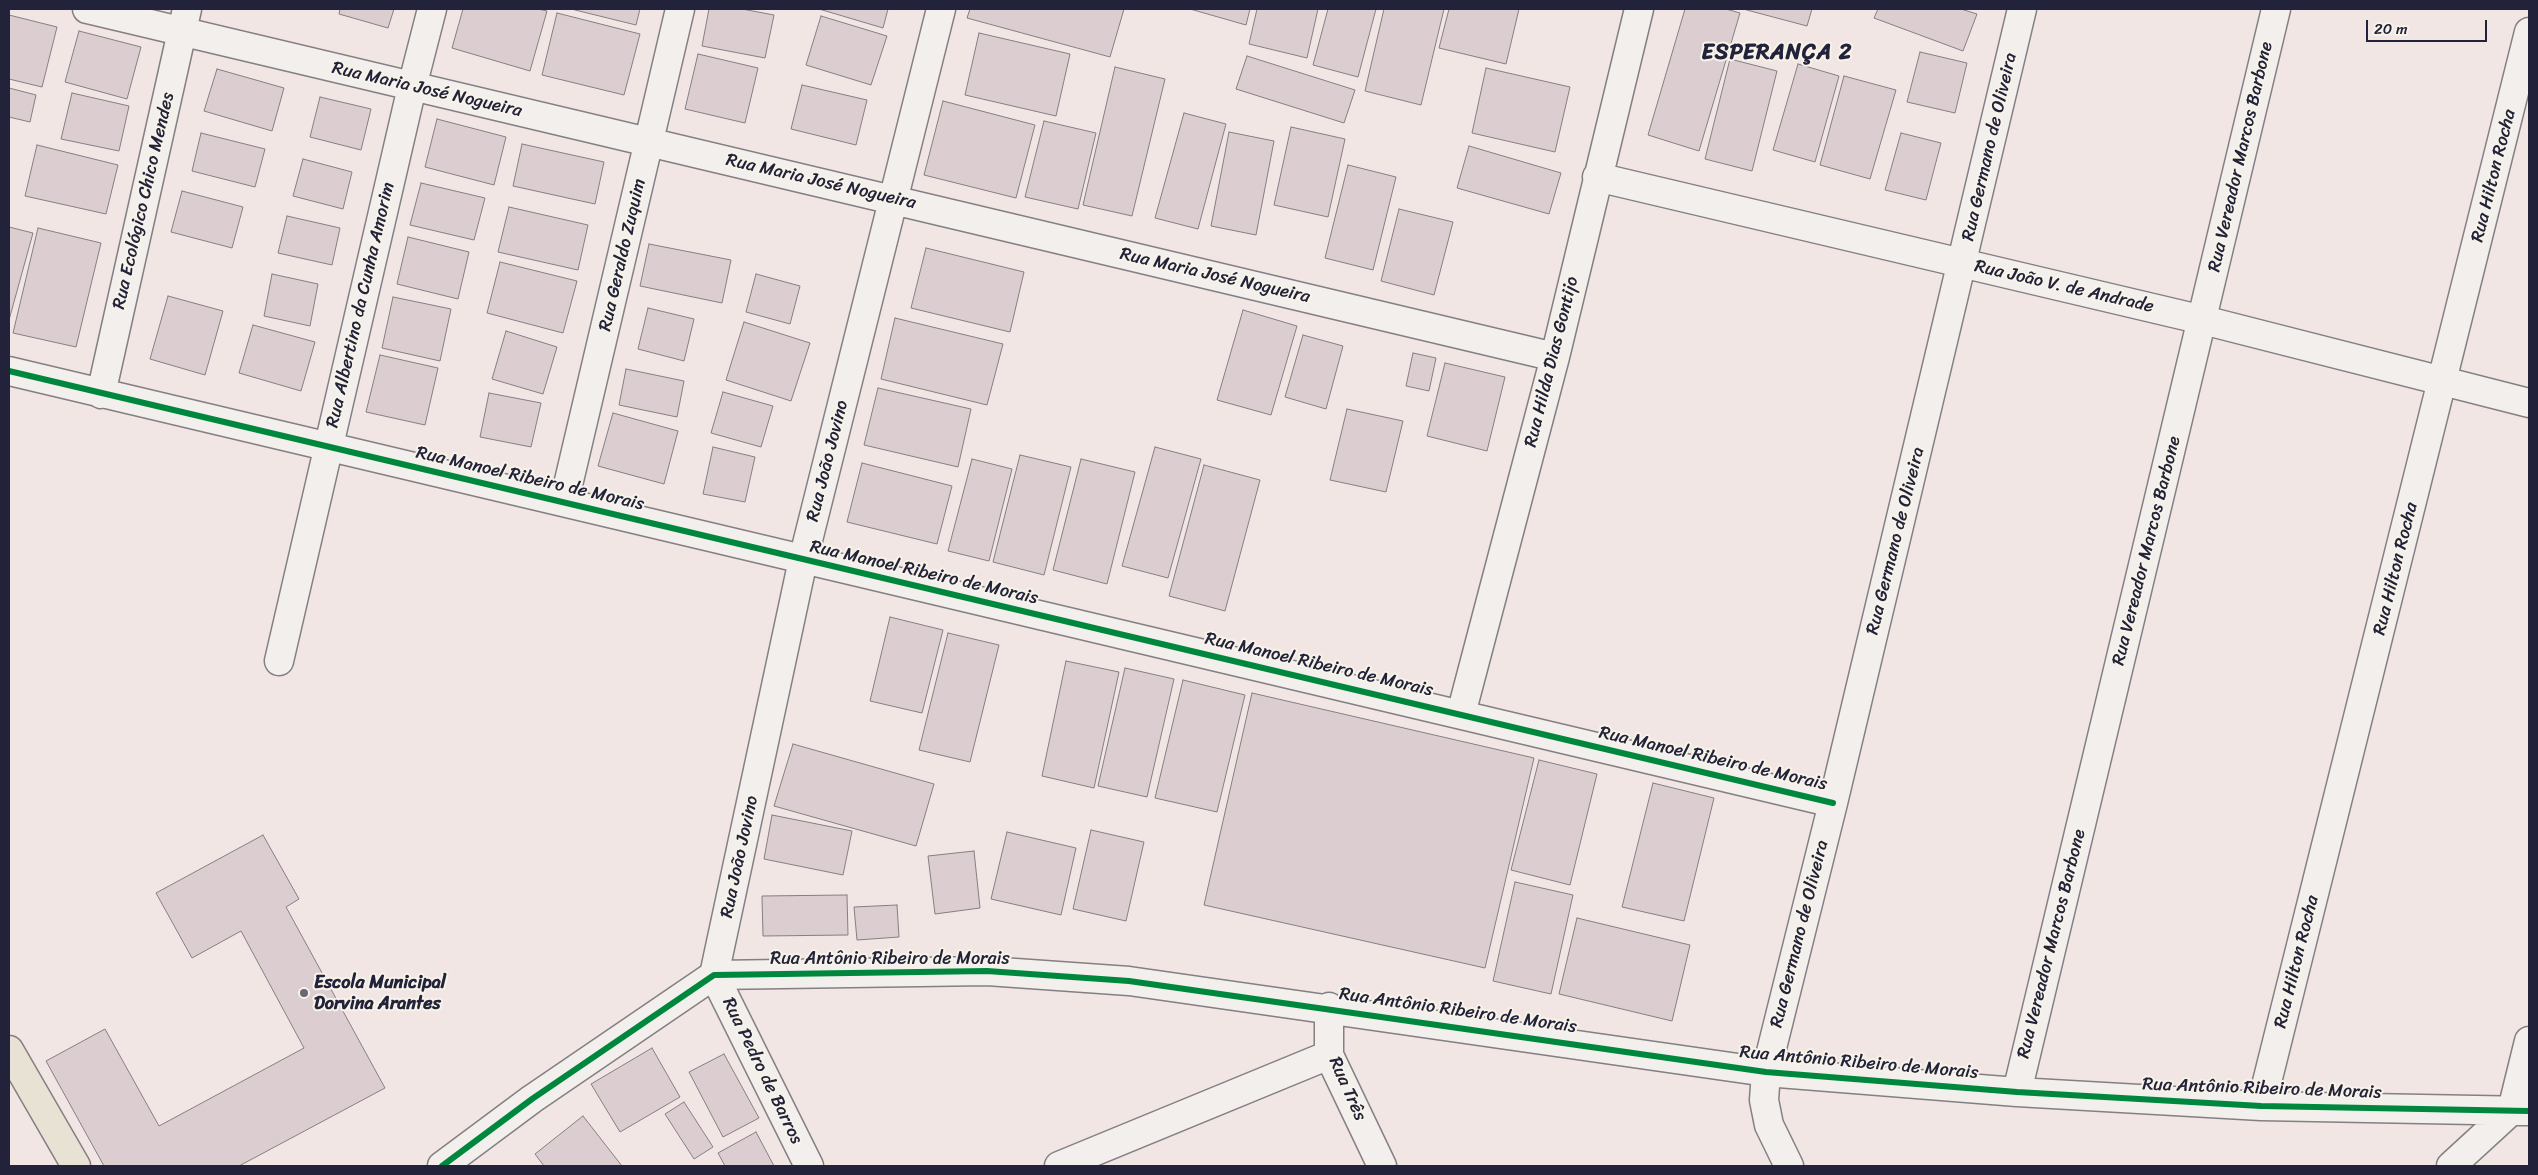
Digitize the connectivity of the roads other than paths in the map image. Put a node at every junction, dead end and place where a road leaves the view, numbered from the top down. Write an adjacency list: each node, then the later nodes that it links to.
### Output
1 (87, 9): 8 (street, Rua Maria José Nogueira)
2 (432, 9): 10 (street, Rua Albertino da Cunha Amorim)
3 (680, 9): 11 (street, Rua Geraldo Zuquim)
4 (941, 9): 13 (street, Rua João Jovino)
5 (1639, 9): 12 (street, Rua Hilda Dias Gontijo)
6 (2022, 9): 14 (street, Rua Germano de Oliveira)
7 (2276, 9): 15 (street, Rua Vereador Marcos Barbone)
8 (184, 21): 10 (street, Rua Maria José Nogueira); 19 (street, Rua Ecológico Chico Mendes)
9 (2529, 32): 18 (street, Rua Hilton Rocha)
10 (412, 87): 11 (street, Rua Maria José Nogueira); 21 (street, Rua Albertino da Cunha Amorim)
11 (650, 142): 13 (street, Rua Maria José Nogueira); 22 (street, Rua Geraldo Zuquim)
12 (1597, 177): 14 (street, Rua João V. de Andrade); 16 (street, Rua Hilda Dias Gontijo)
13 (893, 199): 16 (street, Rua Maria José Nogueira); 23 (street, Rua João Jovino)
14 (1963, 263): 15 (street, Rua João V. de Andrade); 26 (street, Rua Germano de Oliveira)
15 (2203, 320): 18 (street, Rua João V. de Andrade); 33 (street, Rua Vereador Marcos Barbone)
16 (1555, 357): 25 (street, Rua Hilda Dias Gontijo)
17 (9, 371): 19 (street, Rua Manoel Ribeiro de Morais)
18 (2443, 381): 20 (street, Rua João V. de Andrade); 34 (street, Rua Hilton Rocha)
19 (101, 394): 21 (street, Rua Manoel Ribeiro de Morais)
20 (2529, 403)
21 (329, 446): 22 (street, Rua Manoel Ribeiro de Morais); 24 (street, Rua Albertino da Cunha Amorim)
22 (564, 502): 23 (street, Rua Manoel Ribeiro de Morais)
23 (803, 560): 25 (street, Rua Manoel Ribeiro de Morais); 27 (street, Rua João Jovino)
24 (279, 661)
25 (1461, 714): 26 (street, Rua Manoel Ribeiro de Morais)
26 (1833, 803): 32 (street, Rua Germano de Oliveira)
27 (714, 975): 28 (street, Rua Antônio Ribeiro de Morais); 37 (street); 38 (street, Rua Pedro de Barros)
28 (1329, 1008): 31 (street, Rua Três); 32 (street, Rua Antônio Ribeiro de Morais)
29 (2529, 1041): 35 (street)
30 (9, 1050): 36 (main road)
31 (1329, 1055): 39 (street); 40 (street, Rua Três)
32 (1766, 1072): 33 (street, Rua Antônio Ribeiro de Morais); 41 (street, Rua Germano de Oliveira)
33 (2017, 1092): 34 (street, Rua Antônio Ribeiro de Morais)
34 (2261, 1106): 35 (street, Rua Antônio Ribeiro de Morais)
35 (2521, 1110): 42 (street)
36 (76, 1166)
37 (442, 1166)
38 (809, 1166)
39 (1059, 1166)
40 (1382, 1166)
41 (1790, 1166)
42 (2451, 1166)

